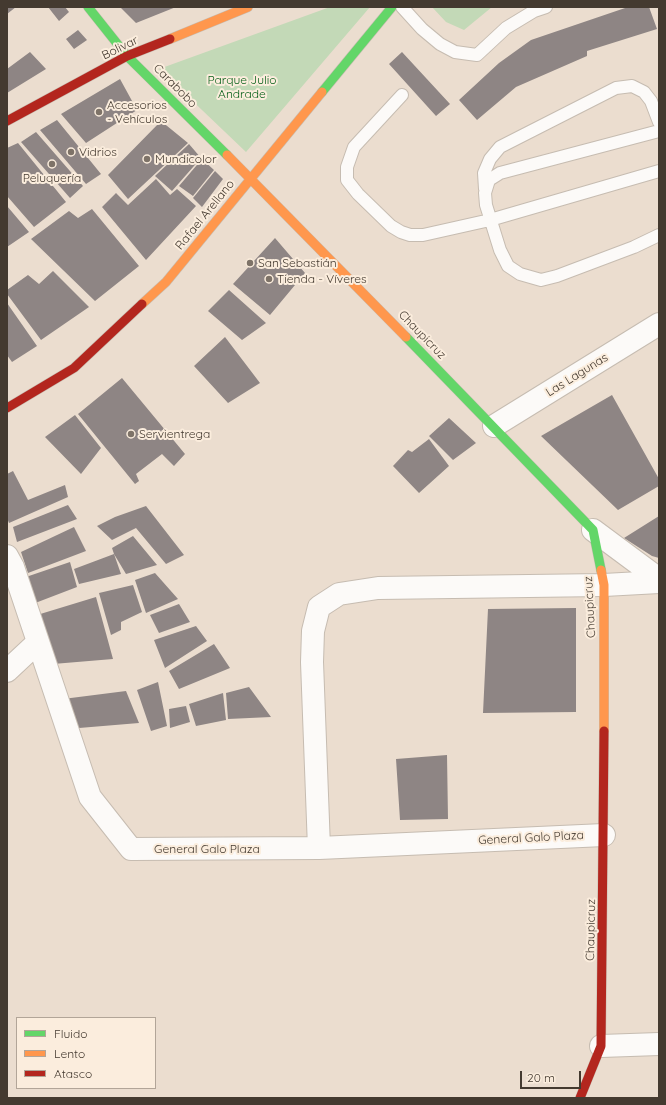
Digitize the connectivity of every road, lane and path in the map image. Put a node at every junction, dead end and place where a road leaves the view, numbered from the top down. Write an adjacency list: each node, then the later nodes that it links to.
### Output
1 (88, 7): 6 (street, Carabobo)
2 (248, 7): 6 (street, Bolivar)
3 (392, 7): 12 (street, Rafael Arellano)
4 (402, 7): 5 (lane)
5 (546, 7)
6 (127, 56): 8 (street, Bolivar); 12 (street, Carabobo)
7 (402, 94): 14 (lane)
8 (7, 121)
9 (659, 122): 13 (lane)
10 (659, 131): 13 (lane)
11 (659, 171): 14 (lane)
12 (251, 178): 17 (street, Rafael Arellano); 18 (street, Chaupicruz)
13 (485, 193): 14 (lane)
14 (490, 220): 15 (lane)
15 (659, 235)
16 (659, 324): 18 (street, Las Lagunas)
17 (7, 408)
18 (494, 426): 19 (street, Chaupicruz)
19 (593, 530): 21 (street); 23 (street, Chaupicruz)
20 (9, 564): 24 (street, General Galo Plaza)
21 (659, 579)
22 (659, 582): 23 (street)
23 (604, 585): 26 (street, Chaupicruz); 27 (street)
24 (38, 642): 25 (street); 27 (street, General Galo Plaza)
25 (7, 671)
26 (604, 835): 27 (street, General Galo Plaza); 29 (street, Chaupicruz)
27 (319, 848)
28 (659, 1044): 29 (street)
29 (601, 1046): 30 (street, Chaupicruz)
30 (580, 1098)

